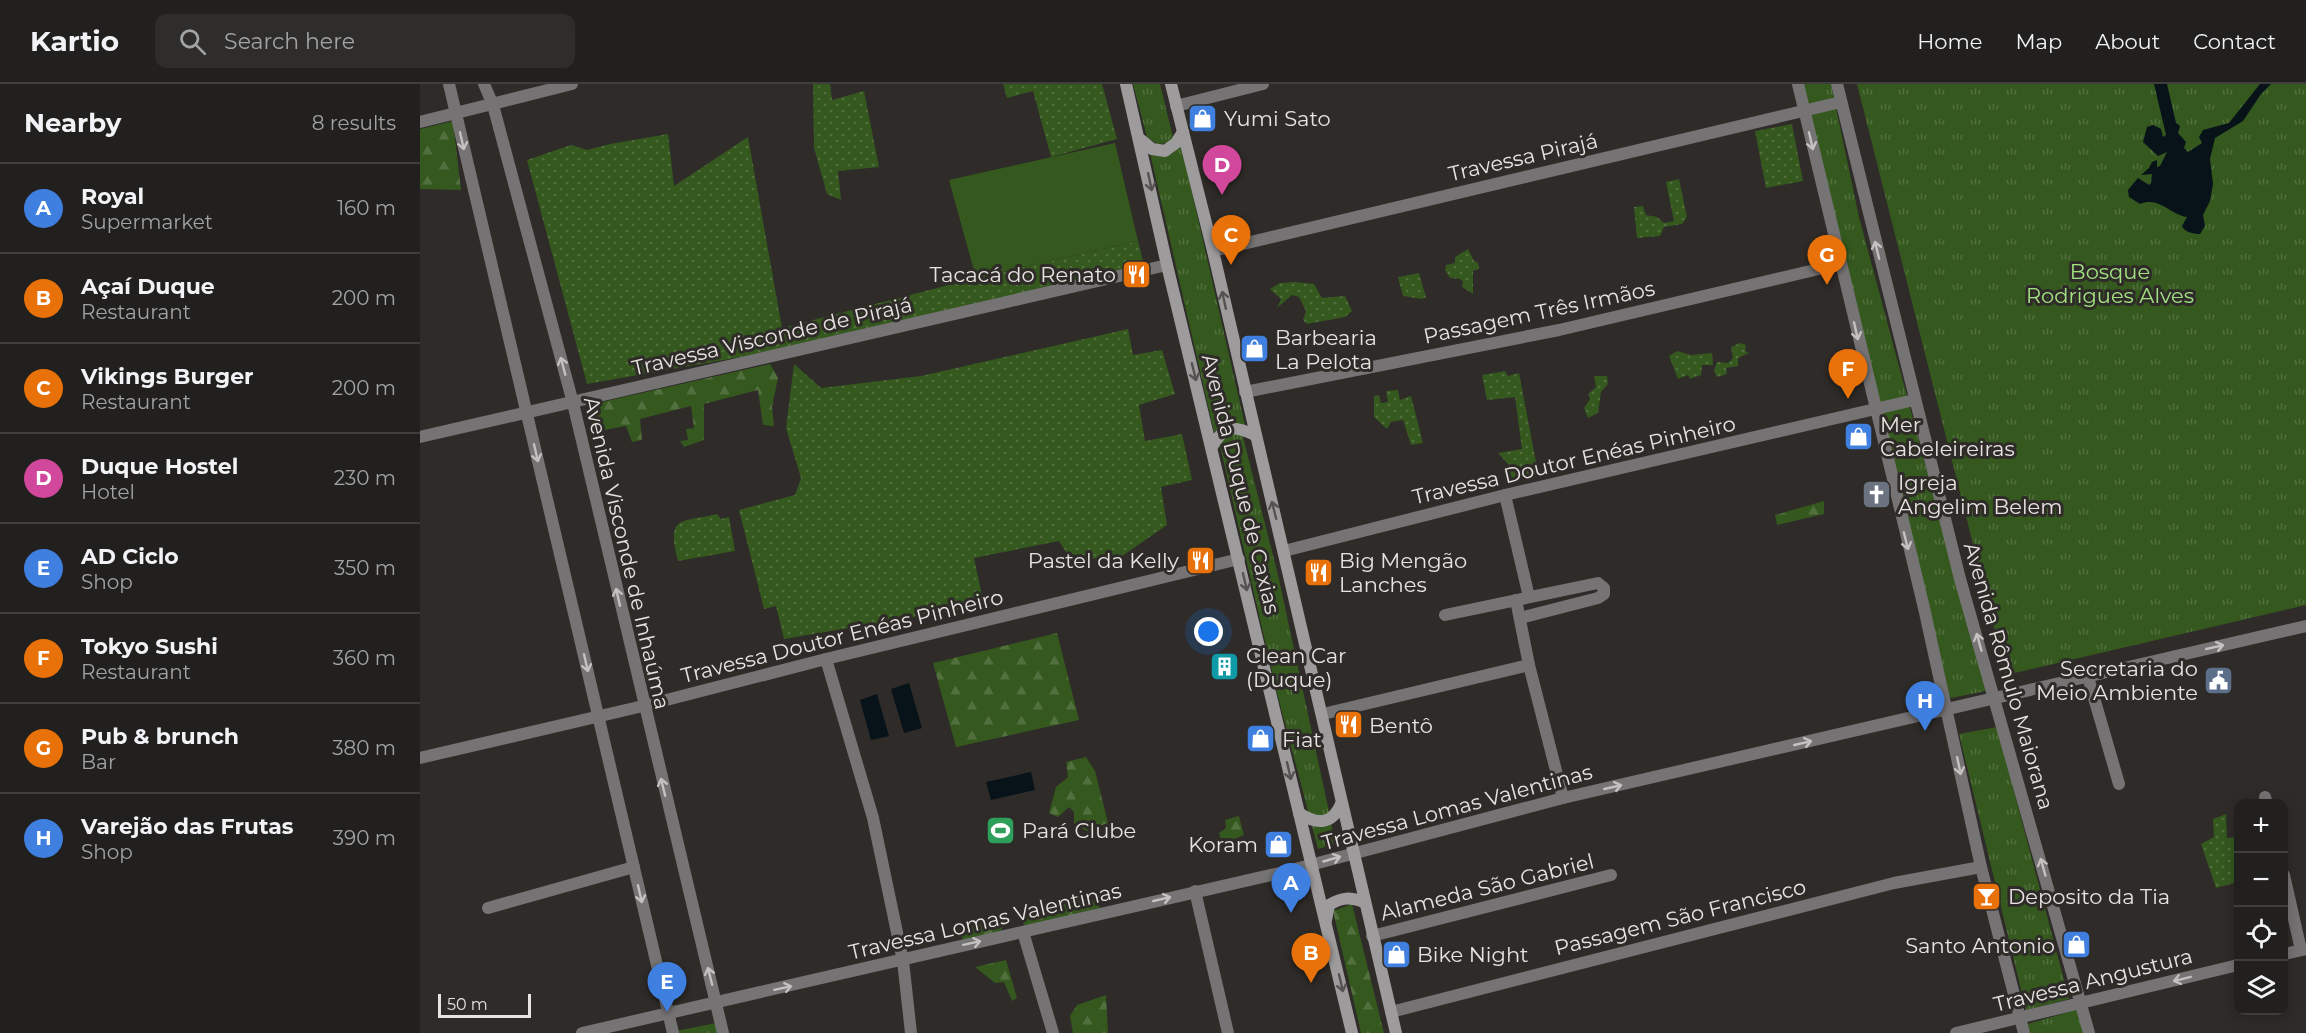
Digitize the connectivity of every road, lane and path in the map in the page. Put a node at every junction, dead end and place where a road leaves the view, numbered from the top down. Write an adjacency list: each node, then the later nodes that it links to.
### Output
1 (448, 84): 13 (street)
2 (484, 84): 10 (street, Avenida Visconde de Inhaúma)
3 (572, 84): 10 (street)
4 (1126, 84): 16 (main road, Avenida Duque de Caxias)
5 (1171, 84): 11 (main road, Avenida Duque de Caxias)
6 (1263, 84): 11 (street)
7 (1798, 84): 12 (street)
8 (1837, 84): 9 (street, Avenida Rômulo Maiorana)
9 (1842, 102): 12 (street, Travessa Pirajá); 21 (street, Avenida Rômulo Maiorana, one-way to 9)
10 (493, 105): 13 (street); 22 (street, Avenida Visconde de Inhaúma, one-way to 10)
11 (1176, 106): 15 (main road, Avenida Duque de Caxias)
12 (1804, 111): 17 (street, Travessa Pirajá); 18 (street, one-way to 18)
13 (456, 114): 14 (street); 24 (street, one-way to 24)
14 (420, 122)
15 (1183, 132): 16 (main road); 17 (main road, Avenida Duque de Caxias)
16 (1141, 140): 19 (main road, Avenida Duque de Caxias, one-way to 19)
17 (1213, 251): 20 (main road, Avenida Duque de Caxias, one-way to 17)
18 (1840, 264): 20 (street, Passagem Três Irmãos); 23 (street, one-way to 23)
19 (1167, 265): 22 (street, Travessa Visconde de Pirajá); 27 (main road, Avenida Duque de Caxias, one-way to 27)
20 (1245, 392): 25 (main road, Avenida Duque de Caxias)
21 (1914, 400): 23 (street, Travessa Doutor Enéas Pinheiro); 39 (street, Avenida Rômulo Maiorana, one-way to 21)
22 (573, 403): 24 (street, Travessa Visconde de Pirajá); 40 (street, Avenida Visconde de Inhaúma, one-way to 22)
23 (1874, 409): 28 (street, Travessa Doutor Enéas Pinheiro); 41 (street, one-way to 41)
24 (526, 413): 26 (street, Travessa Visconde de Pirajá); 43 (street, one-way to 43)
25 (1255, 435): 27 (main road); 29 (main road, Avenida Duque de Caxias, one-way to 25)
26 (420, 437)
27 (1212, 447): 30 (main road, Avenida Duque de Caxias)
28 (1505, 495): 29 (street, Travessa Doutor Enéas Pinheiro); 31 (street)
29 (1284, 551): 42 (main road, Avenida Duque de Caxias)
30 (1239, 559): 36 (street, Travessa Doutor Enéas Pinheiro); 48 (main road, Avenida Duque de Caxias, one-way to 48)
31 (1529, 597): 32 (street); 34 (street)
32 (1516, 600): 33 (street); 34 (street)
33 (1445, 615)
34 (1520, 618): 37 (street)
35 (2306, 626): 38 (street, Travessa Lomas Valentinas, one-way to 35)
36 (826, 659): 40 (street, Travessa Doutor Enéas Pinheiro); 63 (street)
37 (1529, 665): 42 (street); 46 (street)
38 (2088, 677): 39 (street, Travessa Lomas Valentinas); 45 (street)
39 (1995, 698): 41 (street, Travessa Lomas Valentinas); 66 (street, Avenida Rômulo Maiorana, one-way to 39)
40 (643, 706): 43 (street, Travessa Doutor Enéas Pinheiro); 65 (street, Avenida Visconde de Inhaúma, one-way to 40)
41 (1947, 709): 46 (street, Travessa Lomas Valentinas, one-way to 41); 52 (street, one-way to 52)
42 (1323, 714): 47 (main road, Avenida Duque de Caxias)
43 (599, 717): 44 (street, Travessa Doutor Enéas Pinheiro); 51 (street)
44 (420, 758)
45 (2119, 784)
46 (1563, 798): 49 (street, Travessa Lomas Valentinas)
47 (1341, 804): 48 (main road); 49 (main road, Avenida Duque de Caxias)
48 (1299, 813): 50 (main road, Avenida Duque de Caxias)
49 (1353, 854): 50 (street, Travessa Lomas Valentinas, one-way to 49); 56 (main road, Avenida Duque de Caxias)
50 (1312, 865): 54 (street, Travessa Lomas Valentinas); 58 (main road, Avenida Duque de Caxias)
51 (634, 867): 57 (street); 67 (street, one-way to 67)
52 (1981, 867): 68 (street, Passagem São Francisco); 69 (street)
53 (1611, 876): 60 (street, Alameda São Gabriel)
54 (1195, 891): 59 (street, Travessa Lomas Valentinas, one-way to 54); 75 (street)
55 (2288, 894): 61 (street)
56 (1364, 902): 58 (main road); 60 (main road, Avenida Duque de Caxias)
57 (488, 908)
58 (1326, 920): 76 (main road, Avenida Duque de Caxias, one-way to 76)
59 (1023, 932): 63 (street, Travessa Lomas Valentinas, one-way to 59); 74 (street)
60 (1372, 936): 68 (main road, Avenida Duque de Caxias)
61 (2303, 949): 62 (street)
62 (2288, 953)
63 (903, 961): 65 (street, Travessa Lomas Valentinas, one-way to 63); 73 (street)
64 (2234, 966): 66 (street, Travessa Angustura, one-way to 66)
65 (716, 1003): 67 (street, Travessa Lomas Valentinas); 72 (street, Avenida Visconde de Inhaúma)
66 (2083, 1004): 69 (street, Travessa Angustura); 80 (street, Avenida Rômulo Maiorana)
67 (669, 1012): 70 (street, Travessa Lomas Valentinas); 71 (street)
68 (1391, 1012): 77 (main road, Avenida Duque de Caxias)
69 (2021, 1018): 78 (street, Travessa Angustura); 79 (street)
70 (582, 1033)
71 (673, 1033)
72 (723, 1033)
73 (911, 1033)
74 (1053, 1033)
75 (1228, 1033)
76 (1352, 1033)
77 (1396, 1033)
78 (1956, 1033)
79 (2024, 1033)
80 (2089, 1033)

